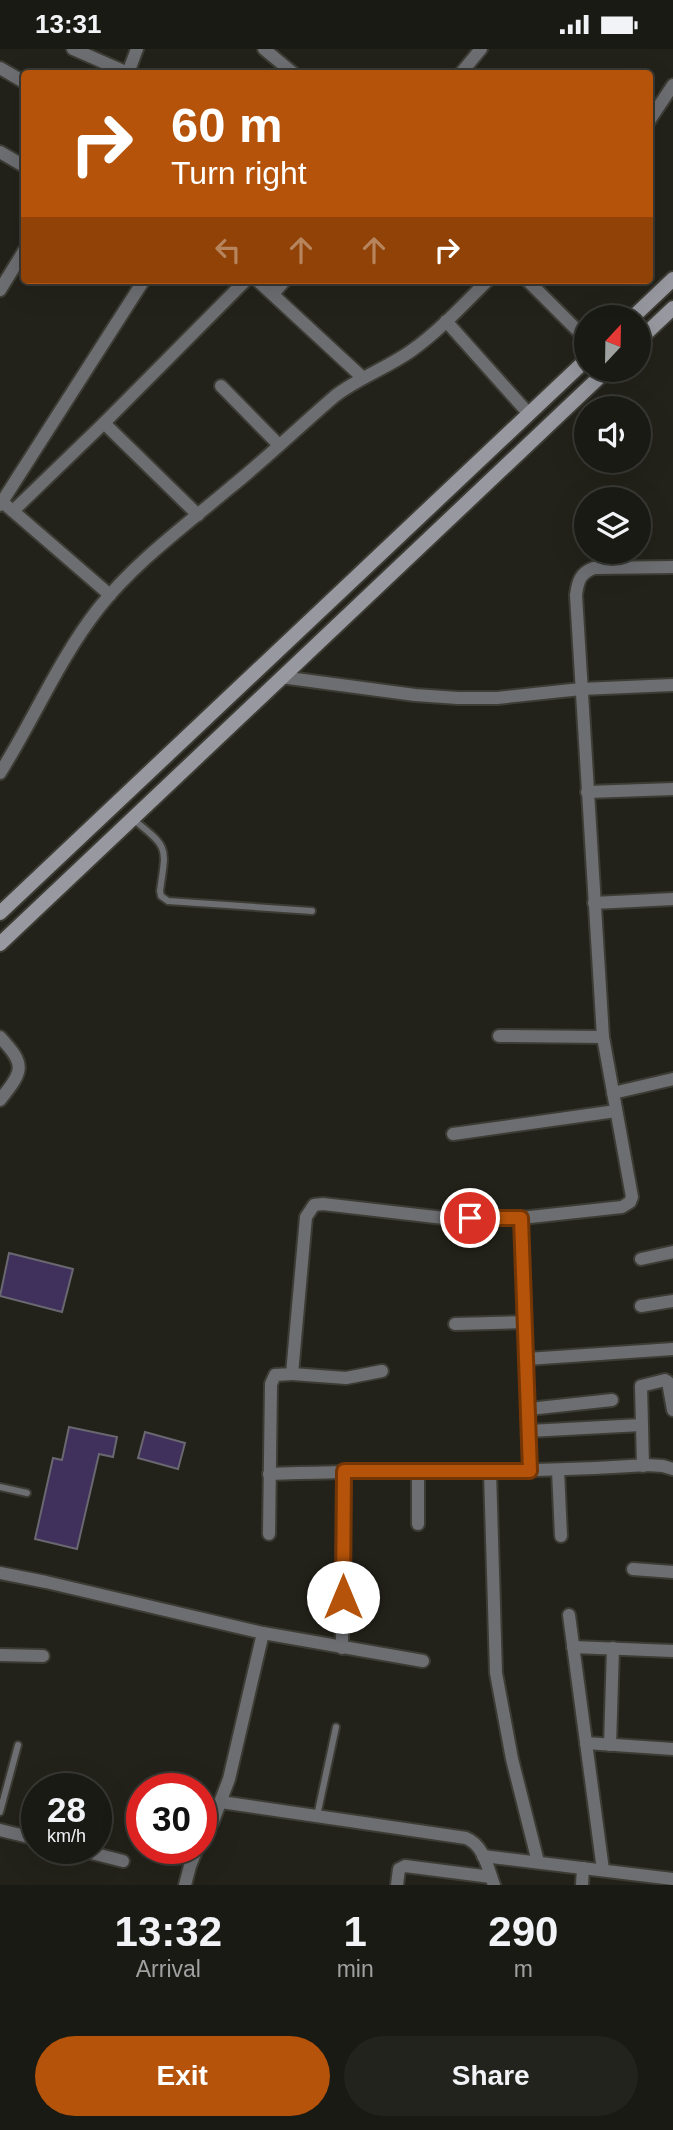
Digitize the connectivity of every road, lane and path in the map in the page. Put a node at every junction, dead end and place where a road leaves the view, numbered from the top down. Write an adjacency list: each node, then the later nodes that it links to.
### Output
1 (73, 49): 7 (street)
2 (137, 49): 8 (street)
3 (264, 49): 5 (street)
4 (481, 49): 10 (street)
5 (279, 54): 9 (street)
6 (0, 68): 11 (street)
7 (121, 70)
8 (129, 70)
9 (291, 70)
10 (464, 70)
11 (21, 80)
12 (673, 85): 13 (street)
13 (653, 115)
14 (0, 152): 15 (street)
15 (21, 164)
16 (21, 255): 18 (street)
17 (673, 279): 26 (main road)
18 (2, 282)
19 (141, 284): 39 (street)
20 (242, 284): 36 (street)
21 (262, 284): 25 (street)
22 (282, 284): 25 (street)
23 (484, 284): 28 (street)
24 (531, 284): 29 (street)
25 (273, 294): 32 (street)
26 (646, 305)
27 (673, 308): 30 (main road)
28 (446, 321): 32 (street); 35 (street)
29 (574, 327)
30 (651, 329)
31 (574, 371): 35 (main road)
32 (363, 378): 37 (street)
33 (594, 382): 41 (main road)
34 (221, 386): 37 (street)
35 (529, 414): 38 (main road)
36 (104, 423): 40 (street); 42 (street)
37 (279, 445): 42 (street)
38 (439, 498): 41 (main road); 46 (main road)
39 (1, 503): 40 (street)
40 (13, 511): 44 (street)
41 (454, 514): 45 (main road)
42 (198, 515): 44 (street)
43 (673, 567): 48 (street)
44 (110, 595): 50 (street)
45 (281, 677): 48 (street); 49 (main road)
46 (248, 678): 49 (main road); 58 (main road)
47 (673, 685): 48 (street)
48 (581, 689): 52 (street)
49 (263, 694): 53 (main road)
50 (0, 773)
51 (673, 789): 52 (street)
52 (587, 792): 55 (street)
53 (132, 819): 57 (lane); 59 (main road)
54 (673, 899): 55 (street); 56 (street)
55 (594, 903): 62 (street)
56 (673, 905)
57 (312, 911)
58 (0, 913)
59 (0, 944)
60 (499, 1036): 62 (street)
61 (0, 1037): 65 (street)
62 (603, 1037): 64 (street)
63 (673, 1079): 64 (street)
64 (613, 1093): 66 (street)
65 (0, 1100)
66 (616, 1111): 67 (street); 68 (street)
67 (453, 1134)
68 (521, 1218): 73 (street); 78 (street)
69 (673, 1252): 70 (street)
70 (640, 1259)
71 (673, 1301): 72 (street)
72 (642, 1306)
73 (525, 1322): 74 (street); 76 (street)
74 (455, 1324)
75 (673, 1349): 76 (street)
76 (527, 1359): 80 (street)
77 (382, 1371): 78 (street)
78 (292, 1374): 91 (street)
79 (612, 1400): 80 (street)
80 (529, 1409): 83 (street)
81 (673, 1410): 82 (street)
82 (641, 1425): 83 (street); 84 (street)
83 (529, 1431): 89 (street)
84 (643, 1466): 85 (street); 86 (street)
85 (673, 1469)
86 (558, 1470): 89 (street); 96 (street)
87 (344, 1471): 88 (street); 91 (street); 103 (street)
88 (418, 1471): 90 (street); 94 (street)
89 (530, 1471): 90 (street)
90 (491, 1472): 123 (street)
91 (269, 1474): 95 (street)
92 (0, 1487): 93 (lane)
93 (27, 1493)
94 (418, 1524)
95 (269, 1534)
96 (561, 1537)
97 (633, 1569): 98 (street)
98 (673, 1572)
99 (0, 1573): 101 (street)
100 (569, 1615): 102 (street)
101 (262, 1633): 103 (street); 114 (street)
102 (573, 1647): 104 (street); 110 (street)
103 (342, 1648): 108 (street)
104 (613, 1649): 105 (street); 112 (street)
105 (673, 1651)
106 (0, 1655): 107 (street)
107 (43, 1656)
108 (423, 1661)
109 (336, 1727): 117 (lane)
110 (586, 1743): 112 (street); 126 (street)
111 (18, 1745): 116 (lane)
112 (610, 1745): 113 (street)
113 (673, 1749)
114 (221, 1802): 115 (street); 117 (street)
115 (217, 1810)
116 (0, 1812)
117 (317, 1816): 120 (street)
118 (0, 1829): 119 (street)
119 (21, 1835)
120 (483, 1856): 123 (street); 128 (street)
121 (112, 1858): 122 (street)
122 (123, 1861)
123 (538, 1862): 125 (street)
124 (191, 1864): 129 (street)
125 (583, 1868): 126 (street); 131 (street)
126 (603, 1870): 127 (street)
127 (673, 1879)
128 (492, 1881): 130 (street)
129 (185, 1885)
130 (397, 1885)
131 (582, 1885)

